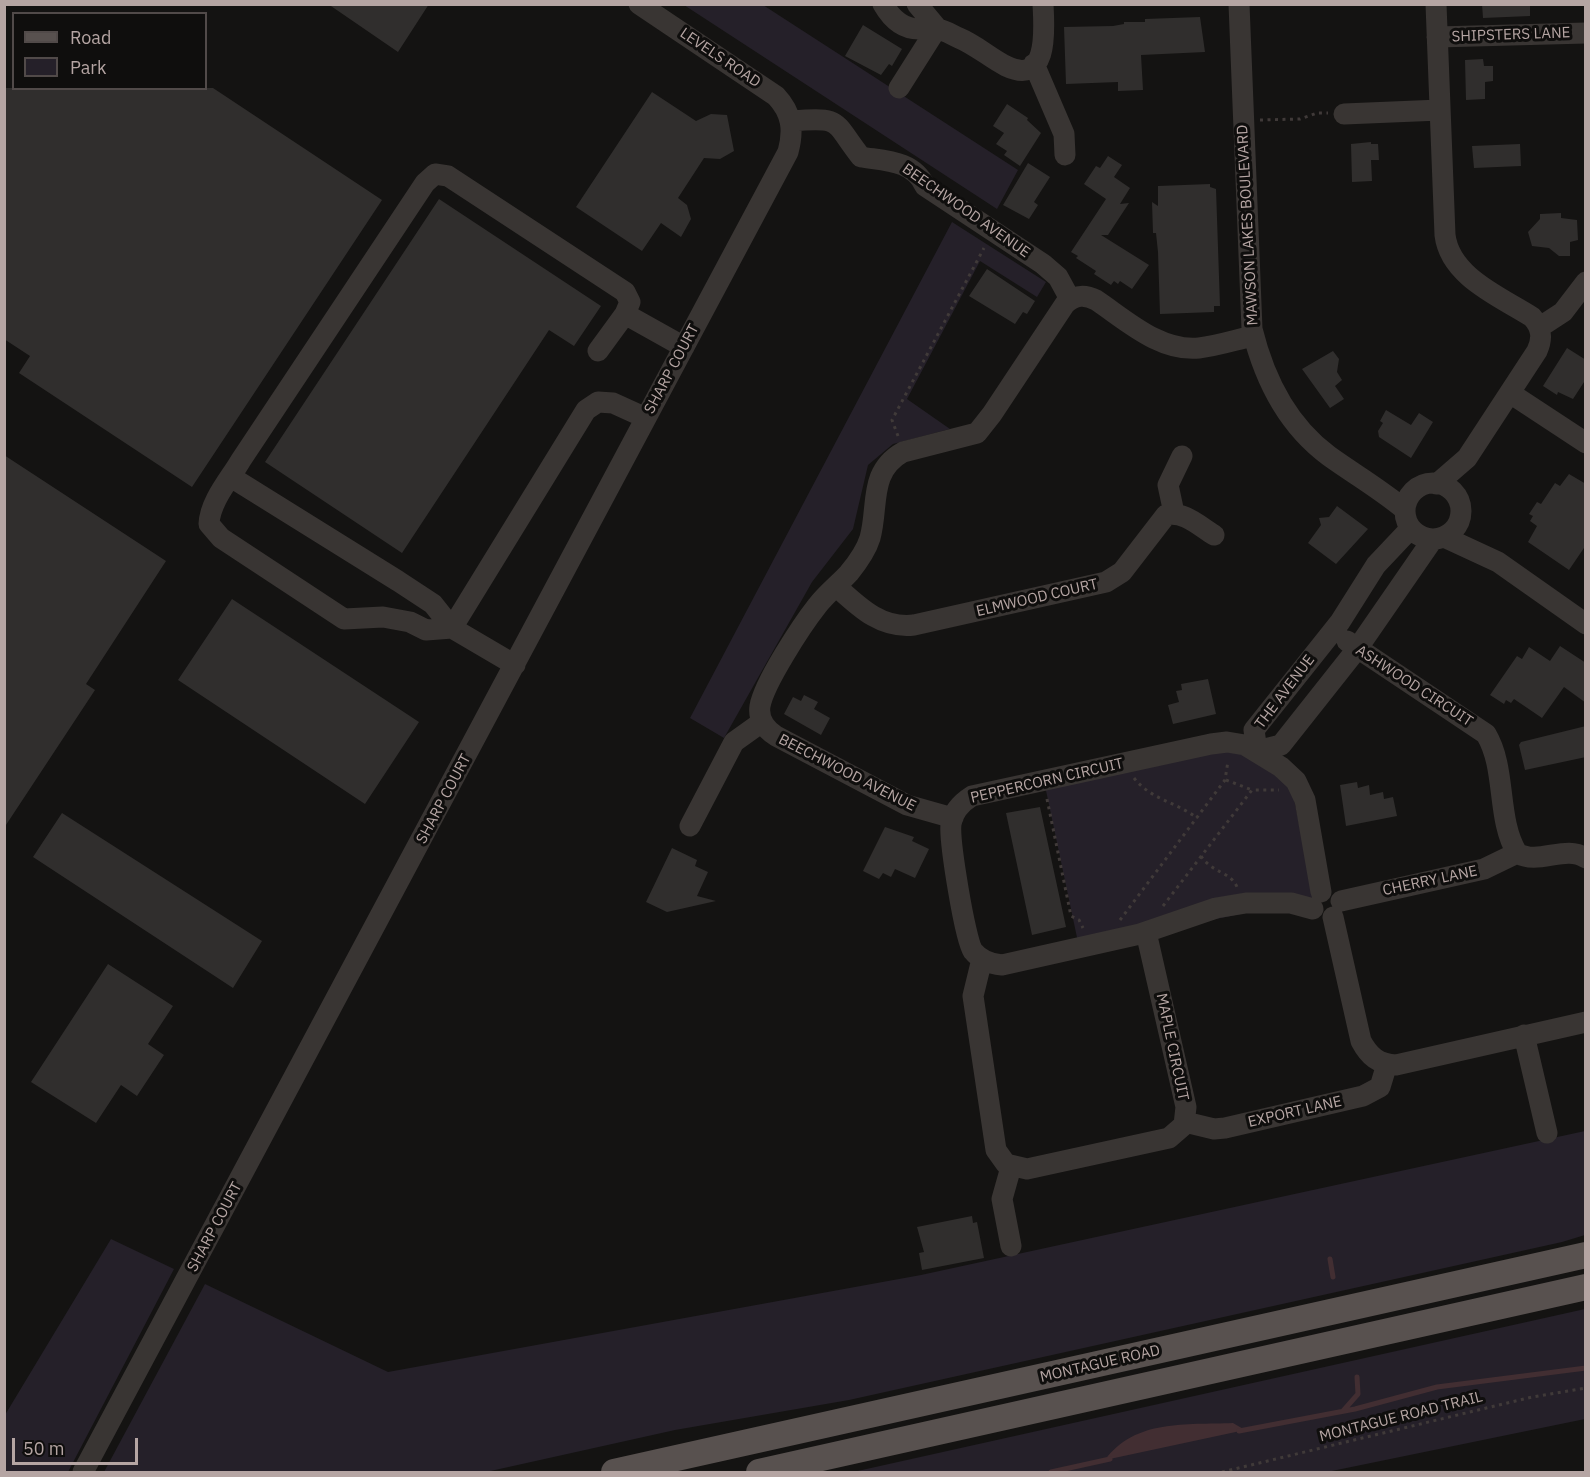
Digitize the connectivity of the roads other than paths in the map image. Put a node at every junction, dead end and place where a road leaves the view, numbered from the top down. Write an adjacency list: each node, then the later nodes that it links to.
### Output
1 (639, 4): 14 (street, LEVELS ROAD)
2 (883, 4): 7 (street)
3 (917, 4): 7 (street)
4 (1043, 4): 10 (street)
5 (1239, 4): 20 (street, MAWSON LAKES BOULEVARD)
6 (1436, 4): 9 (street)
7 (937, 28): 10 (street); 11 (street)
8 (1586, 33): 9 (street, SHIPSTERS LANE)
9 (1437, 37): 12 (street)
10 (1034, 64): 15 (street)
11 (900, 88)
12 (1440, 110): 13 (street); 19 (street)
13 (1344, 114)
14 (791, 121): 17 (street, BEECHWOOD AVENUE); 21 (street, SHARP COURT)
15 (1065, 155)
16 (1586, 282): 19 (street)
17 (1070, 300): 20 (street); 38 (street)
18 (625, 314): 21 (street); 22 (street); 29 (street)
19 (1540, 327): 23 (street)
20 (1253, 336): 28 (street, MAWSON LAKES BOULEVARD)
21 (684, 347): 24 (street, SHARP COURT)
22 (598, 351)
23 (1510, 393): 25 (street); 27 (street)
24 (646, 418): 41 (street); 43 (street, SHARP COURT)
25 (1586, 443)
26 (1182, 456): 33 (street)
27 (1467, 458): 30 (street); 31 (street)
28 (1359, 476): 30 (street, MAWSON LAKES BOULEVARD); 32 (street, MAWSON LAKES BOULEVARD)
29 (231, 477): 41 (street); 41 (street)
30 (1427, 485): 31 (street); 32 (street)
31 (1459, 503): 36 (street); 37 (street)
32 (1404, 509): 34 (street)
33 (1174, 513): 35 (street); 38 (street, ELMWOOD COURT)
34 (1410, 529): 36 (street); 39 (street, THE AVENUE)
35 (1214, 535)
36 (1438, 538): 37 (street); 42 (street, THE AVENUE)
37 (1498, 562): 40 (street)
38 (836, 586): 44 (street)
39 (1340, 622): 42 (street, ASHWOOD CIRCUIT); 45 (street, THE AVENUE)
40 (1586, 624)
41 (452, 628): 43 (street)
42 (1357, 649): 45 (street, THE AVENUE); 48 (street, ASHWOOD CIRCUIT)
43 (515, 665): 63 (street, SHARP COURT)
44 (762, 722): 46 (street, BEECHWOOD AVENUE); 47 (street)
45 (1257, 751): 46 (street, PEPPERCORN CIRCUIT); 50 (street, PEPPERCORN CIRCUIT)
46 (952, 818): 53 (street)
47 (690, 826)
48 (1517, 853): 49 (street); 51 (street, CHERRY LANE)
49 (1585, 858)
50 (1317, 900): 51 (street); 52 (street)
51 (1337, 909): 56 (street)
52 (1146, 932): 53 (street); 57 (street, MAPLE CIRCUIT)
53 (982, 959): 59 (street)
54 (1586, 1022): 55 (street)
55 (1524, 1035): 56 (street); 58 (street)
56 (1387, 1064): 57 (street, EXPORT LANE)
57 (1185, 1122): 59 (street, MAPLE CIRCUIT)
58 (1547, 1133)
59 (1011, 1167): 60 (street)
60 (1011, 1246)
61 (1586, 1255): 64 (main road, MONTAGUE ROAD)
62 (1586, 1287): 65 (main road, MONTAGUE ROAD)
63 (83, 1473)
64 (614, 1473)
65 (759, 1473)

